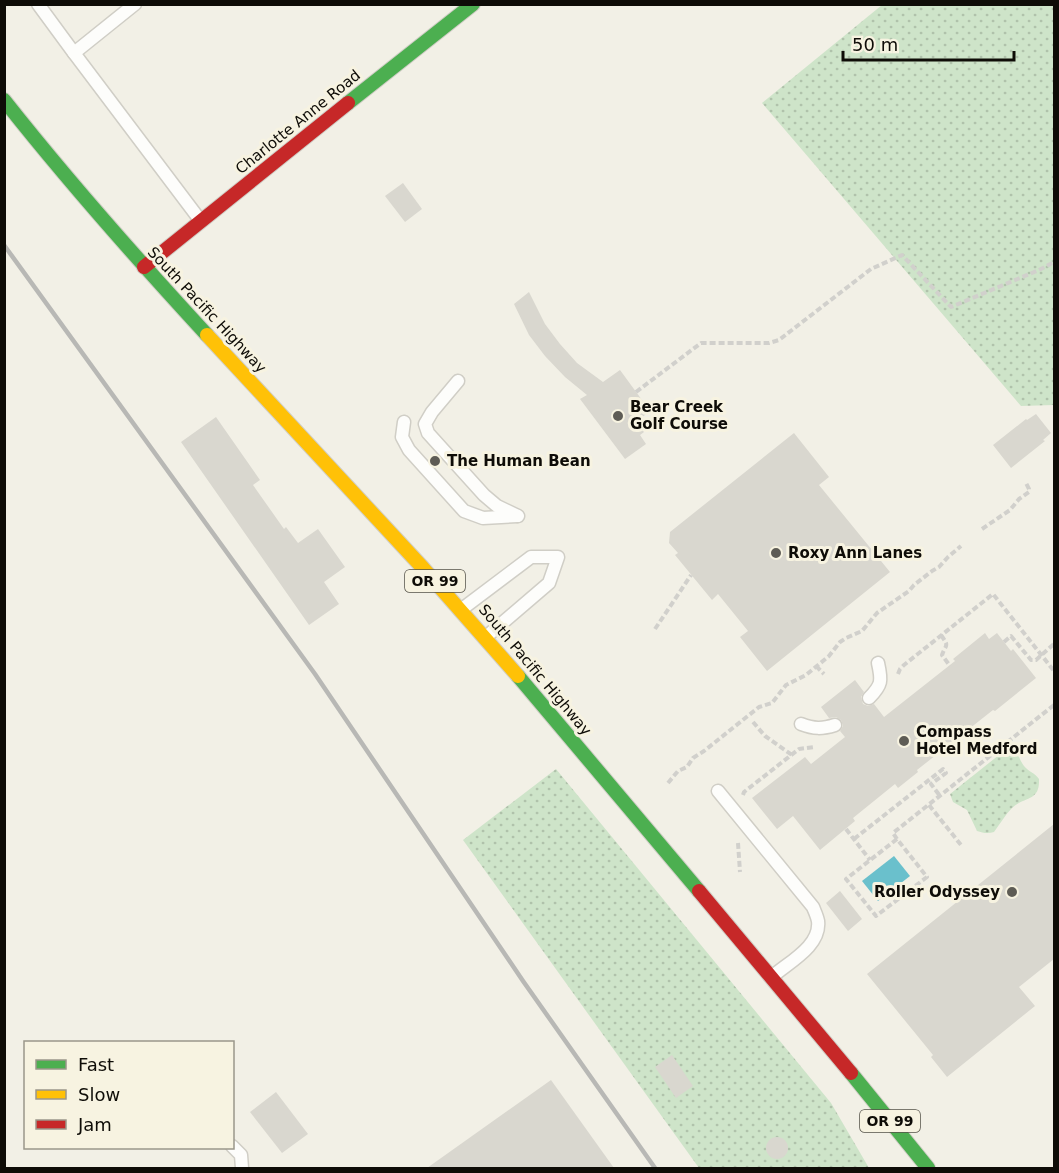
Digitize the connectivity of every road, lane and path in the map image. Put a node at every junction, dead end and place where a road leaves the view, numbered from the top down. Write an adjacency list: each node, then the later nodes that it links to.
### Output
1 (38, 4): 5 (lane)
2 (135, 4): 5 (lane)
3 (473, 4): 4 (main road, Charlotte Anne Road)
4 (456, 10): 7 (main road, Charlotte Anne Road)
5 (74, 53): 7 (lane)
6 (4, 100): 9 (main road, South Pacific Highway / OR 99)
7 (201, 221): 9 (main road, Charlotte Anne Road)
8 (1054, 262): 11 (path)
9 (144, 267): 17 (main road, South Pacific Highway / OR 99)
10 (458, 381): 12 (lane)
11 (636, 392)
12 (404, 422)
13 (1026, 483): 14 (path)
14 (982, 529)
15 (961, 546): 25 (path)
16 (691, 575): 18 (path)
17 (461, 609): 20 (main road, South Pacific Highway / OR 99); 20 (lane)
18 (655, 629)
19 (940, 635): 23 (path); 26 (path); 29 (path)
20 (485, 637): 49 (main road, South Pacific Highway / OR 99)
21 (1004, 642): 23 (path)
22 (1054, 644): 23 (path)
23 (1041, 655): 27 (path)
24 (878, 663): 30 (lane)
25 (816, 666): 28 (path); 37 (path)
26 (950, 666)
27 (1054, 671)
28 (824, 674)
29 (898, 674)
30 (869, 698)
31 (1054, 705): 39 (path)
32 (753, 722): 36 (path)
33 (801, 724): 34 (lane)
34 (835, 725)
35 (817, 747): 36 (path)
36 (792, 755): 40 (path)
37 (668, 783)
38 (718, 791): 49 (lane)
39 (940, 795): 41 (path); 44 (path)
40 (743, 802)
41 (929, 805): 45 (path); 46 (path)
42 (846, 829): 44 (path)
43 (737, 836): 48 (path)
44 (854, 839): 47 (path)
45 (897, 839): 47 (path); 47 (path)
46 (961, 845)
47 (870, 860)
48 (740, 872)
49 (772, 977): 52 (main road, South Pacific Highway / OR 99)
50 (234, 1148): 51 (lane)
51 (242, 1168)
52 (928, 1168)

